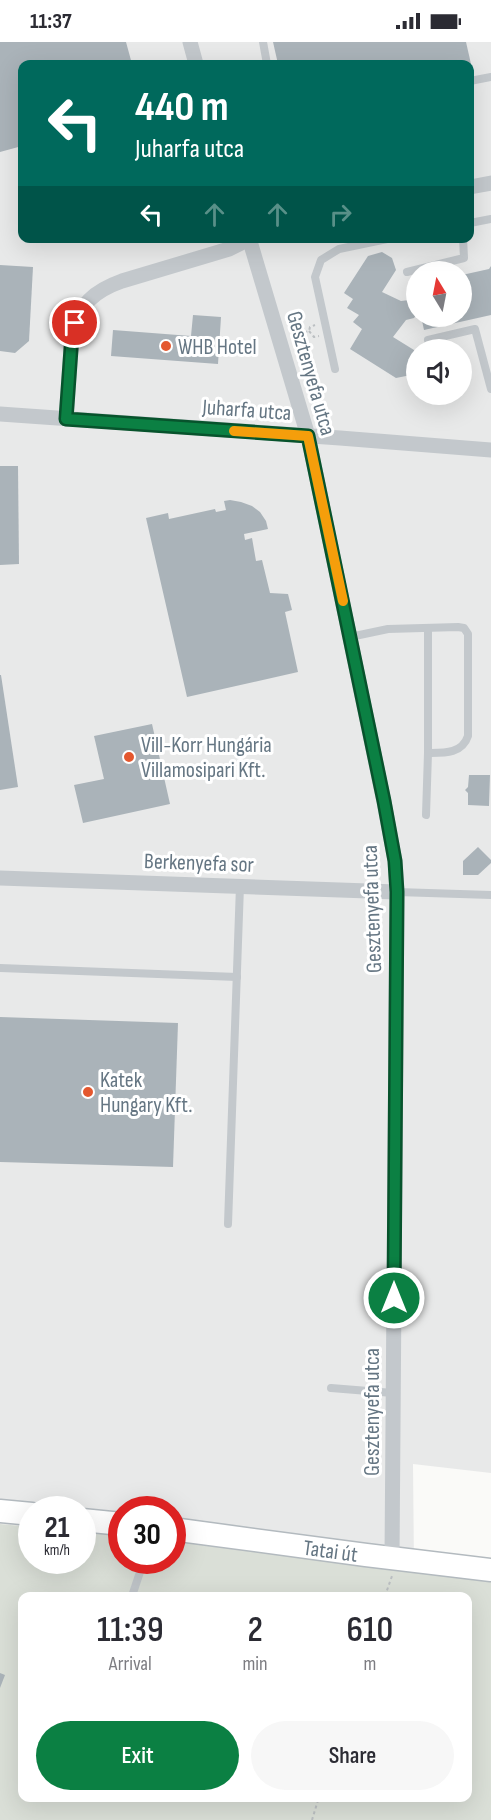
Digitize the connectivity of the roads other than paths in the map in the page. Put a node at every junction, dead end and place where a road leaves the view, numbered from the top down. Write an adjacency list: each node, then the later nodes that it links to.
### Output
1 (190, 42): 3 (street)
2 (263, 42): 4 (lane)
3 (195, 60)
4 (266, 60)
5 (491, 77): 6 (lane)
6 (474, 80)
7 (491, 183): 8 (street)
8 (474, 186)
9 (491, 219): 10 (lane)
10 (474, 222)
11 (242, 243): 20 (street)
12 (251, 243): 21 (street, Gesztenyefa utca)
13 (368, 243): 17 (lane)
14 (464, 243): 15 (lane)
15 (452, 261)
16 (433, 339): 18 (lane)
17 (335, 369)
18 (491, 389)
19 (0, 414): 20 (street, Juharfa utca)
20 (66, 419): 21 (street, Juharfa utca)
21 (308, 436): 22 (street, Juharfa utca); 24 (street, Gesztenyefa utca)
22 (491, 450)
23 (428, 629): 24 (lane); 25 (lane); 25 (lane)
24 (350, 636): 29 (street, Gesztenyefa utca)
25 (428, 753): 26 (lane)
26 (426, 815)
27 (0, 878): 28 (street, Berkenyefa sor)
28 (240, 886): 29 (street, Berkenyefa sor); 32 (lane)
29 (397, 892): 30 (lane); 35 (street, Gesztenyefa utca)
30 (491, 895)
31 (0, 968): 32 (lane)
32 (237, 978): 33 (lane)
33 (228, 1224)
34 (331, 1388): 35 (lane)
35 (393, 1393): 39 (street, Gesztenyefa utca)
36 (0, 1511): 37 (street)
37 (18, 1513)
38 (186, 1531): 39 (street, Tatai út)
39 (392, 1558): 40 (street, Tatai út)
40 (491, 1570)
41 (139, 1574): 42 (lane)
42 (133, 1592)

